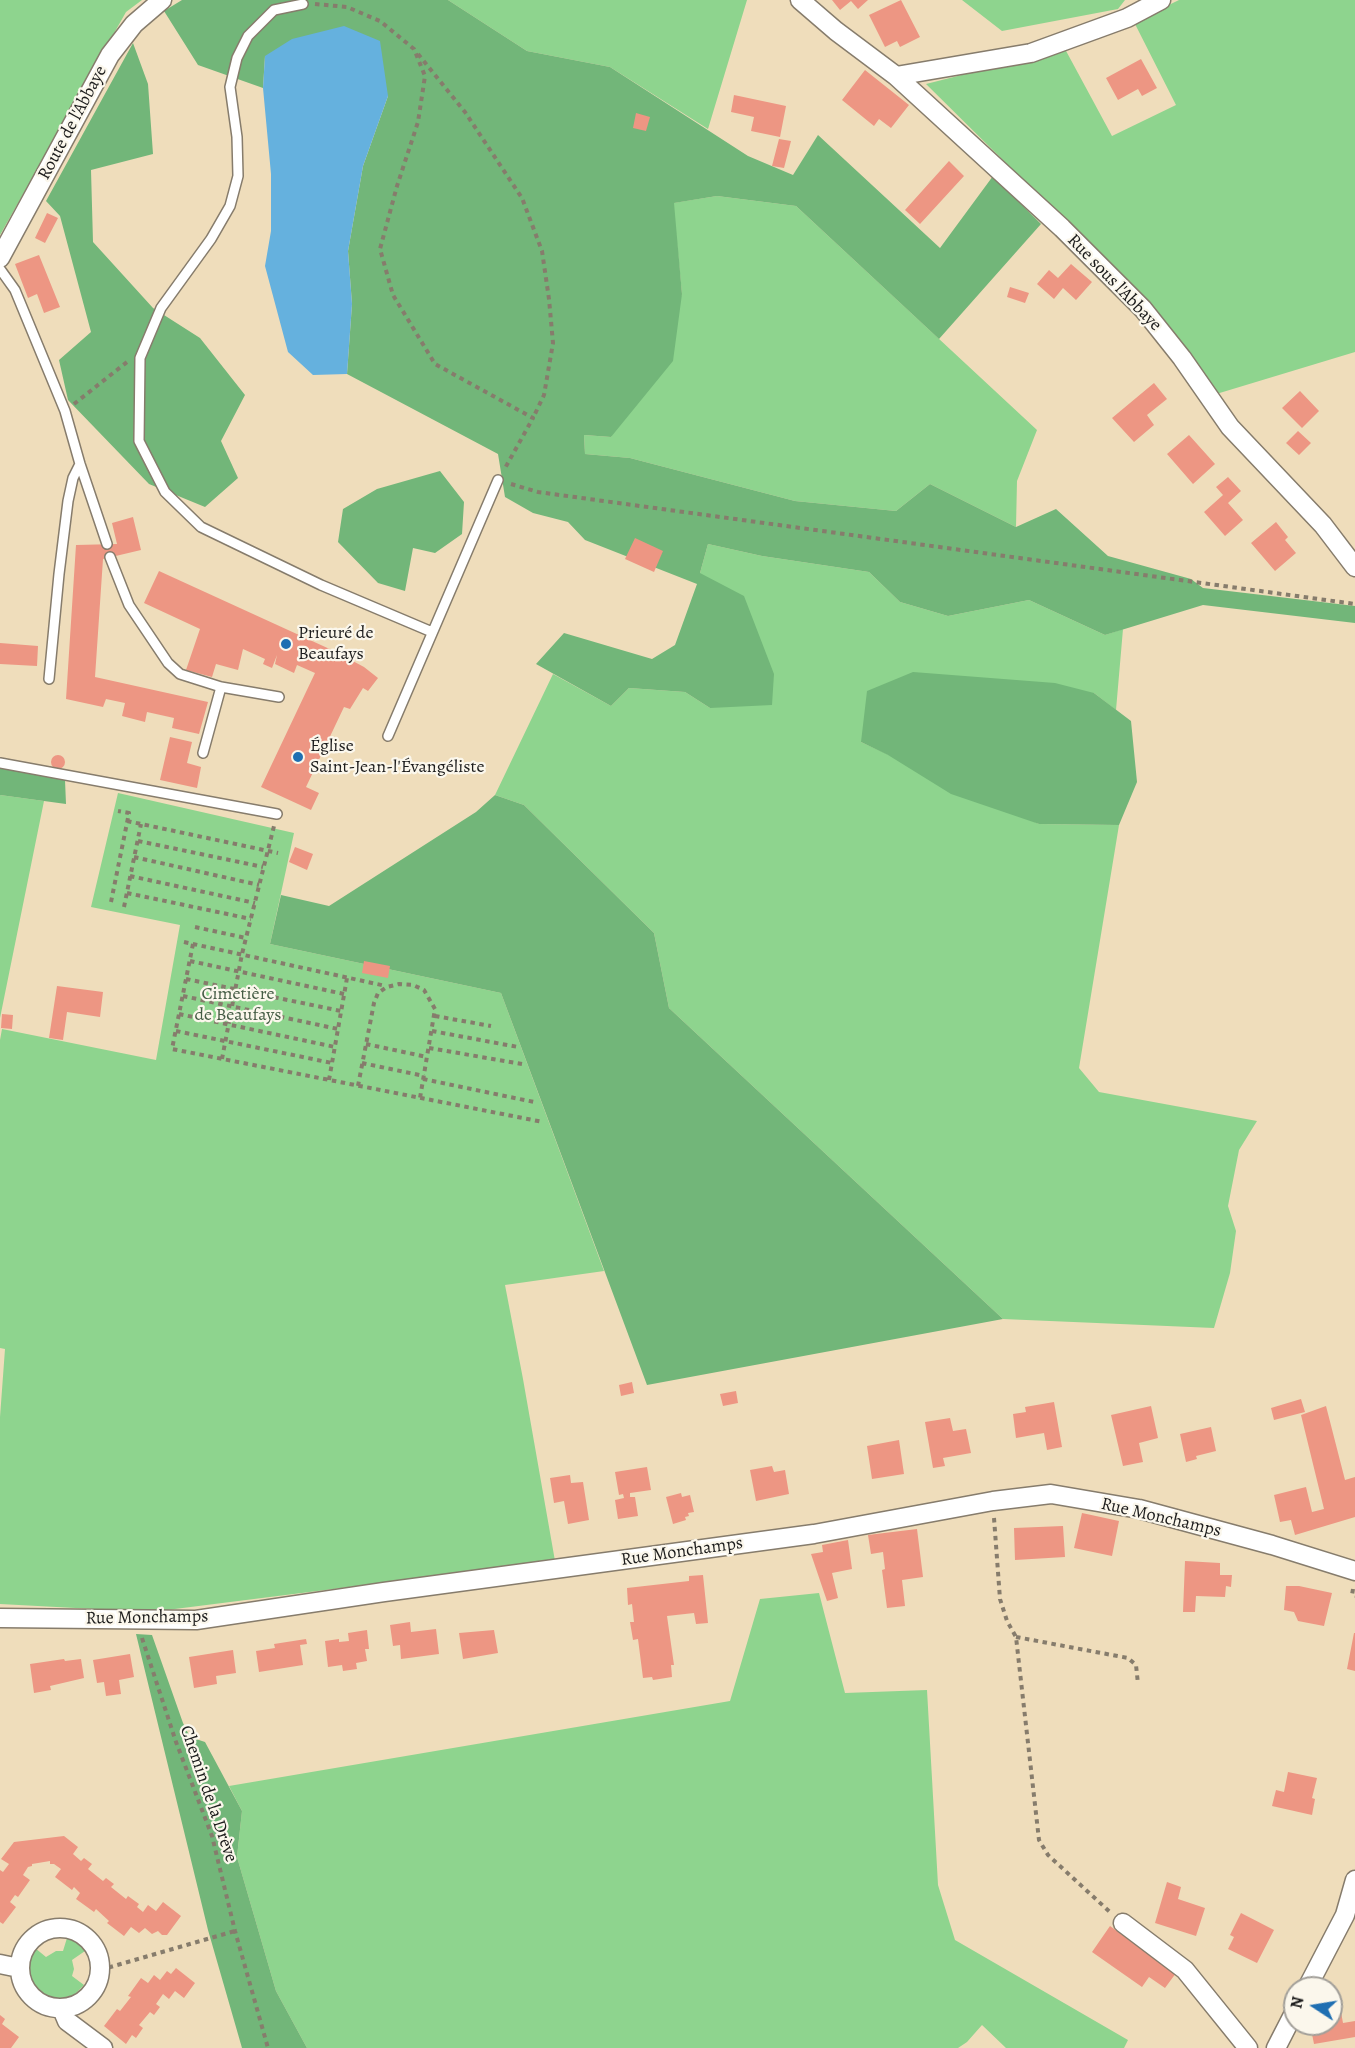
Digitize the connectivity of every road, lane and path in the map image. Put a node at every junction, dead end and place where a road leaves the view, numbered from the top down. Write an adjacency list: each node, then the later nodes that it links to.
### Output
1 (162, 0): 7 (street, Route de l'Abbaye)
2 (800, 0): 6 (street, Rue sous l'Abbaye)
3 (1161, 0): 6 (street)
4 (303, 4): 5 (path); 9 (lane)
5 (414, 49): 11 (path); 11 (path)
6 (896, 75): 16 (street, Rue sous l'Abbaye)
7 (0, 258)
8 (0, 269): 10 (lane)
9 (140, 358): 10 (path); 18 (lane)
10 (65, 411): 12 (lane)
11 (533, 418): 13 (path)
12 (80, 465): 14 (lane); 19 (lane)
13 (498, 480): 17 (path); 18 (lane)
14 (106, 544)
15 (110, 556): 20 (lane)
16 (1355, 567)
17 (1355, 604)
18 (432, 632): 22 (lane)
19 (49, 679)
20 (221, 687): 21 (lane); 23 (lane)
21 (279, 697)
22 (388, 736)
23 (203, 753)
24 (0, 763): 26 (lane)
25 (118, 811): 27 (path)
26 (277, 814): 30 (path)
27 (127, 821): 28 (path); 37 (path)
28 (141, 824): 29 (path); 30 (path)
29 (138, 841): 32 (path); 33 (path)
30 (268, 851): 31 (path); 33 (path)
31 (278, 853)
32 (134, 857): 34 (path); 35 (path)
33 (263, 867): 35 (path)
34 (130, 876): 36 (path); 38 (path)
35 (259, 885): 38 (path)
36 (127, 893): 39 (path); 40 (path)
37 (111, 902)
38 (255, 903): 40 (path)
39 (124, 907)
40 (251, 919): 42 (path)
41 (195, 927): 42 (path)
42 (246, 938): 45 (path)
43 (184, 942): 44 (path)
44 (193, 944): 45 (path); 46 (path)
45 (242, 954): 47 (path); 48 (path)
46 (190, 961): 47 (path); 49 (path)
47 (239, 971): 51 (path); 52 (path)
48 (346, 978): 50 (path); 52 (path)
49 (186, 979): 51 (path); 53 (path)
50 (387, 987): 57 (path); 64 (path)
51 (236, 989): 54 (path); 55 (path)
52 (344, 994): 55 (path)
53 (183, 996): 54 (path); 56 (path)
54 (232, 1006): 58 (path); 60 (path)
55 (341, 1011): 60 (path)
56 (179, 1014): 58 (path); 61 (path)
57 (435, 1016): 59 (path); 62 (path)
58 (229, 1024): 63 (path); 65 (path)
59 (491, 1026)
60 (338, 1029): 65 (path)
61 (176, 1031): 63 (path); 69 (path)
62 (432, 1031): 66 (path); 67 (path)
63 (226, 1041): 69 (path); 70 (path)
64 (366, 1044): 68 (path); 71 (path)
65 (334, 1047): 70 (path)
66 (518, 1047)
67 (429, 1048): 68 (path); 72 (path)
68 (427, 1057): 73 (path)
69 (222, 1059): 74 (path)
70 (332, 1063): 74 (path)
71 (362, 1063): 73 (path); 75 (path)
72 (522, 1064)
73 (424, 1078): 76 (path); 77 (path)
74 (329, 1080): 75 (path)
75 (358, 1086): 76 (path)
76 (420, 1098): 78 (path)
77 (534, 1102)
78 (543, 1122)
79 (993, 1501): 80 (street, Rue Monchamps); 82 (street, Rue Monchamps); 83 (path)
80 (1355, 1571)
81 (0, 1618): 82 (street, Rue Monchamps)
82 (136, 1620): 87 (path, Chemin de la Drève)
83 (1016, 1637): 84 (path); 86 (path)
84 (1138, 1684)
85 (1355, 1880): 91 (street)
86 (1123, 1923): 96 (street)
87 (235, 1931): 90 (path); 95 (path, Chemin de la Drève)
88 (0, 1964): 89 (street)
89 (20, 1968): 90 (street); 92 (street)
90 (100, 1970): 92 (street)
91 (1313, 1976)
92 (62, 2009): 94 (street)
93 (1283, 2034): 97 (street)
94 (103, 2048)
95 (268, 2048)
96 (1248, 2048)
97 (1276, 2048)

